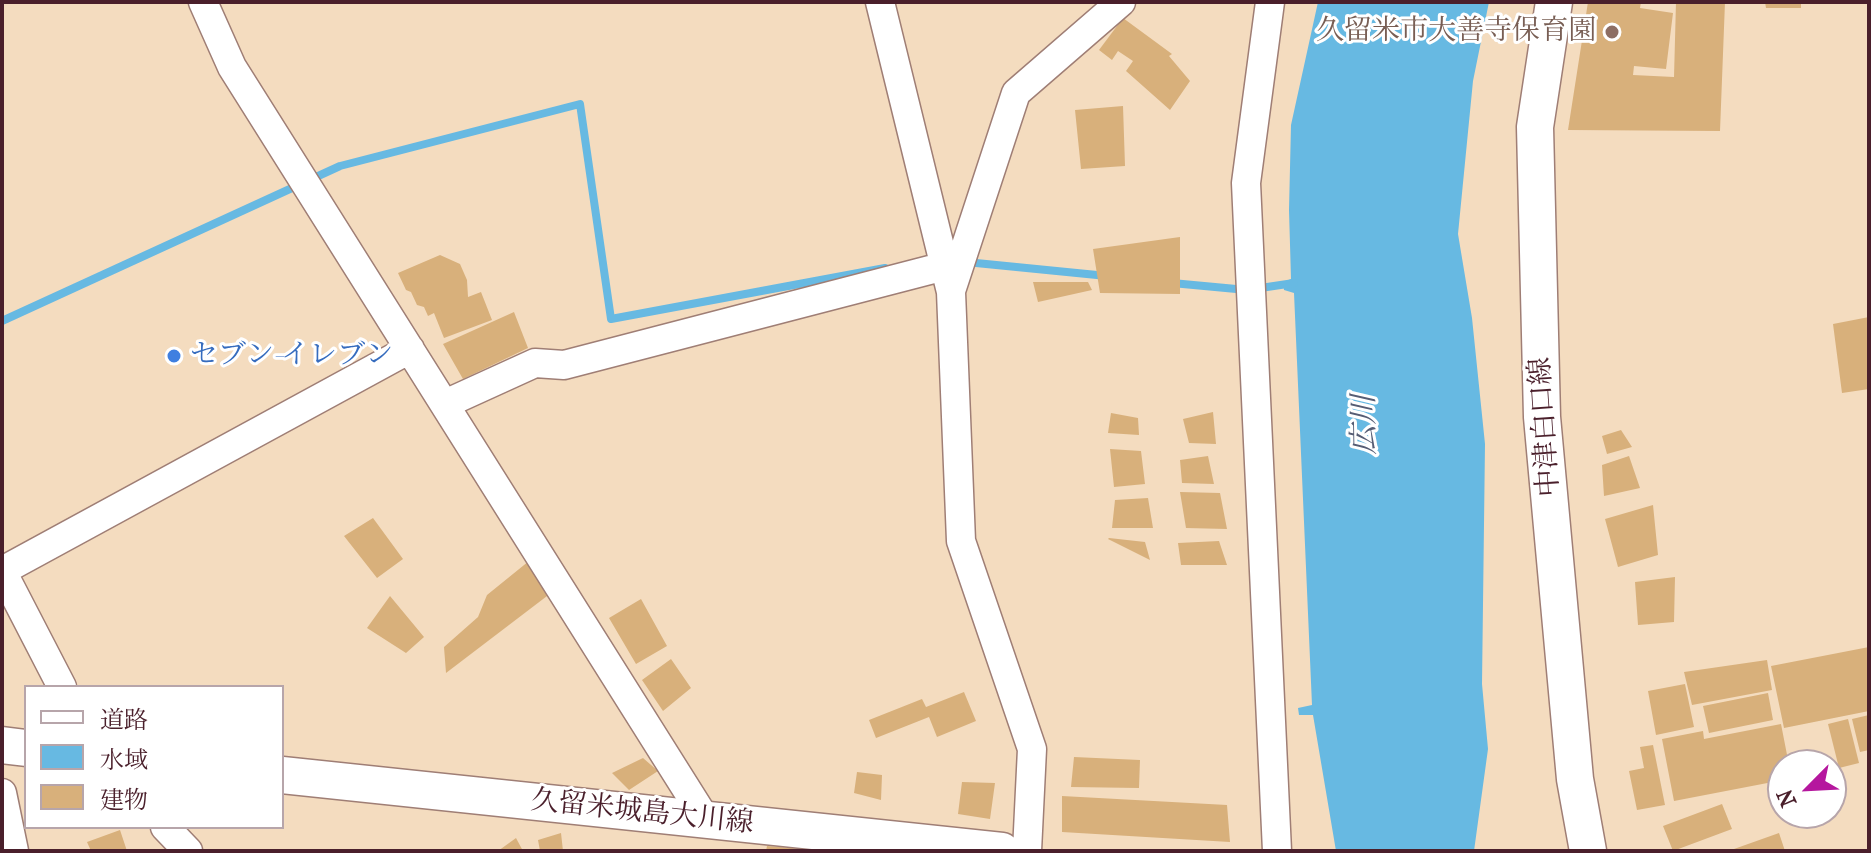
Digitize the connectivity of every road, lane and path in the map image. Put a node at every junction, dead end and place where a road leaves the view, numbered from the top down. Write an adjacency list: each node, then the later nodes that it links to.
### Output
1 (203, 2): 7 (street)
2 (880, 2): 6 (street)
3 (1121, 2): 6 (street)
4 (1270, 2): 21 (street)
5 (1554, 2): 22 (main road, 中津白口線)
6 (948, 279): 8 (street); 20 (street)
7 (410, 349): 8 (street); 9 (street)
8 (445, 404): 14 (street)
9 (61, 685)
10 (2, 745): 11 (main road)
11 (24, 748)
12 (284, 775): 14 (main road, 久留米城島大川線)
13 (2, 793): 17 (street)
14 (706, 820): 16 (main road, 久留米城島大川線)
15 (167, 829): 18 (street)
16 (882, 845): 19 (main road, 久留米城島大川線)
17 (14, 851)
18 (188, 851)
19 (1002, 851)
20 (1027, 851)
21 (1277, 851)
22 (1588, 851)

